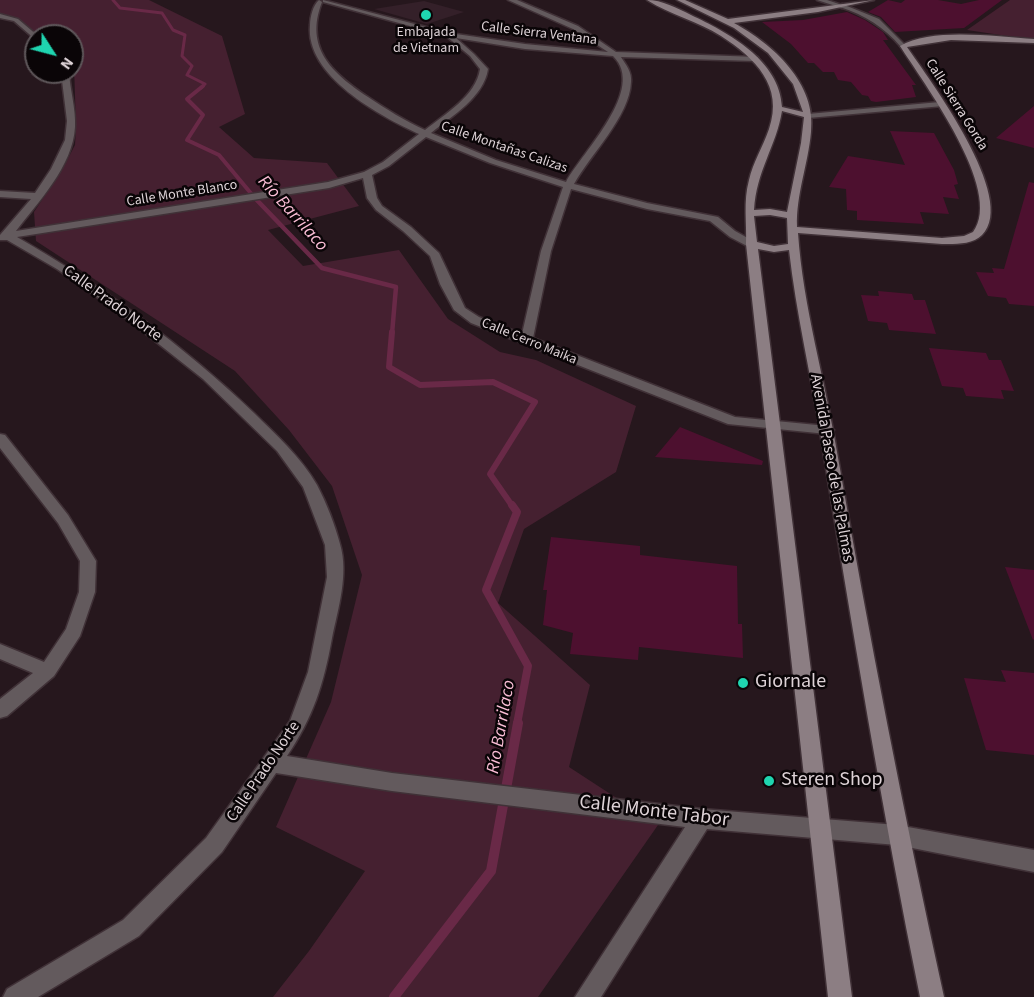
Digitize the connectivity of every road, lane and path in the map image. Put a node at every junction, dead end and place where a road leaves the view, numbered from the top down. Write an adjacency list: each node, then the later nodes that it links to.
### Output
1 (511, 0): 18 (street)
2 (650, 0): 11 (main road)
3 (680, 0): 10 (main road, Avenida Paseo de las Palmas)
4 (820, 0): 8 (street, Calle Sierra Gorda)
5 (871, 0): 8 (main road)
6 (309, 1): 7 (street, Calle Sierra Ventana)
7 (325, 1): 14 (street, Calle Sierra Ventana); 24 (street, Calle Montañas Calizas)
8 (842, 6): 10 (main road); 13 (street, Calle Sierra Gorda)
9 (0, 16): 12 (street)
10 (726, 22): 11 (main road); 23 (main road, Avenida Paseo de las Palmas)
11 (706, 24): 19 (main road)
12 (24, 27)
13 (892, 31): 15 (street); 17 (street, Calle Sierra Gorda)
14 (448, 35): 18 (street, Calle Sierra Ventana); 24 (street)
15 (920, 40): 16 (main road); 17 (main road)
16 (1034, 41)
17 (903, 46): 21 (main road, Calle Sierra Gorda)
18 (614, 54): 19 (street, Calle Sierra Ventana); 26 (street)
19 (755, 59): 22 (main road)
20 (66, 84): 28 (street)
21 (940, 104): 23 (street); 31 (main road, Calle Sierra Gorda)
22 (778, 108): 23 (main road); 29 (main road)
23 (808, 116): 30 (main road, Avenida Paseo de las Palmas)
24 (425, 134): 25 (street); 26 (street, Calle Montañas Calizas)
25 (367, 174): 32 (street, Calle Monte Blanco); 35 (street, Calle Cerro Maika)
26 (568, 185): 33 (street, Calle Montañas Calizas); 35 (street)
27 (0, 194): 28 (street)
28 (36, 196): 32 (street)
29 (749, 213): 30 (main road); 33 (main road)
30 (792, 216): 31 (main road, Avenida Paseo de las Palmas)
31 (793, 230): 34 (main road, Avenida Paseo de las Palmas)
32 (2, 237): 42 (street, Calle Prado Norte)
33 (751, 244): 34 (main road); 36 (main road)
34 (794, 246): 37 (main road, Avenida Paseo de las Palmas)
35 (526, 341): 36 (street, Calle Cerro Maika)
36 (775, 426): 37 (street, Calle Cerro Maika); 44 (main road)
37 (827, 430): 45 (main road, Avenida Paseo de las Palmas)
38 (0, 438): 40 (street)
39 (0, 651): 40 (street)
40 (48, 671): 41 (street)
41 (0, 710)
42 (273, 763): 43 (street, Calle Monte Tabor); 47 (street, Calle Prado Norte)
43 (702, 819): 44 (street, Calle Monte Tabor); 48 (street)
44 (818, 827): 45 (street, Calle Monte Tabor); 49 (main road)
45 (897, 835): 46 (street, Calle Monte Tabor); 50 (main road, Avenida Paseo de las Palmas)
46 (1034, 861)
47 (15, 997)
48 (587, 997)
49 (840, 997)
50 (932, 997)

